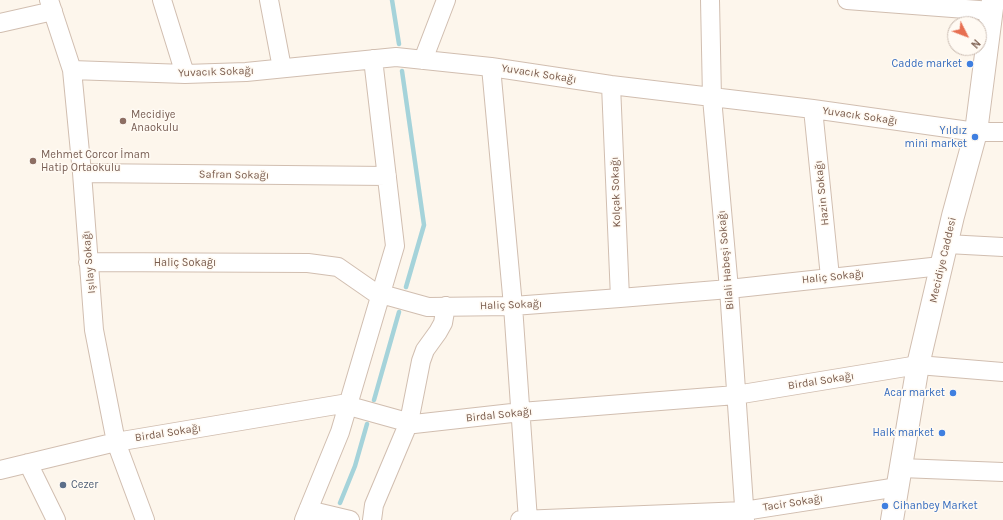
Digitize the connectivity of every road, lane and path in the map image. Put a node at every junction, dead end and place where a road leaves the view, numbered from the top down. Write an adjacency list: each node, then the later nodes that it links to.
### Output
1 (162, 0): 14 (street)
2 (269, 0): 12 (street)
3 (446, 0): 10 (street)
4 (710, 0): 16 (street, Bilali Habeşi Sokağı)
5 (847, 0): 7 (street)
6 (51, 6): 8 (street); 13 (street, Işılay Sokağı)
7 (993, 6): 18 (street, Mecidiye Caddesi)
8 (0, 23)
9 (372, 59): 10 (street, Yuvacık Sokağı); 12 (street, Yuvacık Sokağı); 21 (street)
10 (423, 60): 11 (street, Yuvacık Sokağı)
11 (491, 66): 15 (street, Yuvacık Sokağı); 31 (street)
12 (282, 68): 14 (street, Yuvacık Sokağı)
13 (72, 70): 14 (street, Yuvacık Sokağı); 20 (street, Işılay Sokağı)
14 (185, 74)
15 (612, 85): 16 (street, Yuvacık Sokağı); 29 (street, Kolçak Sokağı)
16 (712, 98): 17 (street, Yuvacık Sokağı); 27 (street, Bilali Habeşi Sokağı)
17 (813, 110): 18 (street, Yuvacık Sokağı); 26 (street, Hazin Sokağı)
18 (976, 132): 19 (street, Yuvacık Sokağı); 22 (street, Mecidiye Caddesi)
19 (1003, 132)
20 (82, 173): 21 (street, Safran Sokağı); 24 (street, Işılay Sokağı)
21 (387, 176): 28 (street)
22 (947, 244): 23 (street); 25 (street, Mecidiye Caddesi)
23 (1003, 246)
24 (88, 262): 28 (street, Haliç Sokağı); 38 (street, Işılay Sokağı)
25 (942, 266): 26 (street, Haliç Sokağı); 32 (street, Mecidiye Caddesi)
26 (830, 277): 27 (street, Haliç Sokağı)
27 (729, 289): 29 (street, Haliç Sokağı); 34 (street, Bilali Habeşi Sokağı)
28 (381, 294): 30 (street, Haliç Sokağı); 35 (street)
29 (620, 298): 31 (street, Haliç Sokağı)
30 (446, 306): 31 (street, Haliç Sokağı); 37 (street)
31 (513, 306): 36 (street)
32 (918, 365): 33 (street, Birdal Sokağı); 34 (street, Birdal Sokağı); 42 (street, Mecidiye Caddesi)
33 (1003, 372)
34 (736, 395): 36 (street, Birdal Sokağı); 44 (street, Bilali Habeşi Sokağı)
35 (347, 405): 37 (street, Birdal Sokağı); 38 (street, Birdal Sokağı); 43 (street)
36 (521, 412): 37 (street, Birdal Sokağı); 49 (street)
37 (410, 422): 48 (street)
38 (116, 442): 39 (street, Birdal Sokağı); 46 (street, Işılay Sokağı)
39 (28, 463): 40 (street, Birdal Sokağı); 45 (street)
40 (0, 470)
41 (1003, 472): 42 (street, Tacir Sokağı)
42 (900, 478): 44 (street, Tacir Sokağı); 50 (street, Mecidiye Caddesi)
43 (306, 515): 47 (street)
44 (744, 515): 49 (street, Tacir Sokağı)
45 (56, 520)
46 (145, 520)
47 (350, 520)
48 (372, 520)
49 (525, 520)
50 (892, 520)

